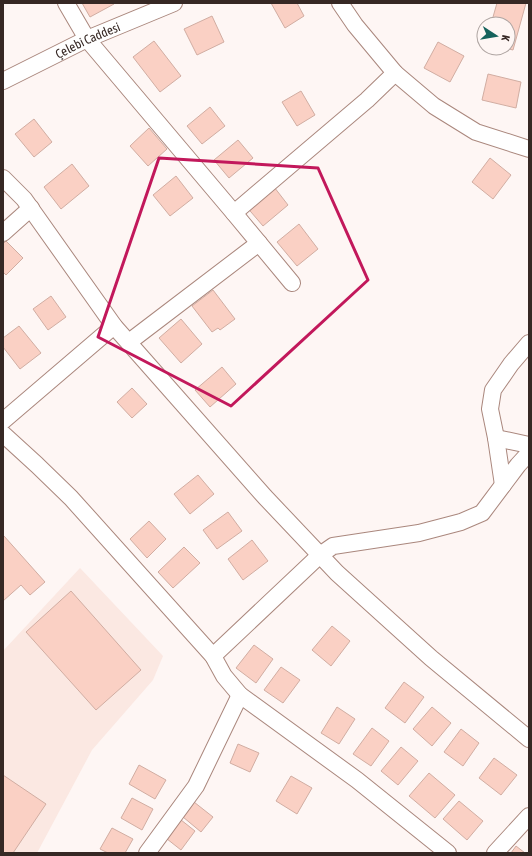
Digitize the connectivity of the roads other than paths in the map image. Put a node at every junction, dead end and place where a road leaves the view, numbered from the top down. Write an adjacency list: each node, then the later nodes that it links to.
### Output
1 (66, 3): 4 (street)
2 (174, 3): 4 (street, Çelebi Caddesi)
3 (340, 3): 5 (street)
4 (88, 39): 6 (street, Çelebi Caddesi); 10 (street)
5 (395, 73): 7 (street); 10 (street)
6 (3, 81)
7 (529, 149)
8 (3, 178): 9 (street)
9 (31, 208): 11 (street); 14 (street)
10 (234, 213): 12 (street)
11 (3, 233)
12 (259, 243): 13 (street); 15 (street)
13 (292, 283)
14 (114, 326): 15 (street); 17 (street)
15 (129, 342): 23 (street)
16 (529, 343): 19 (street)
17 (3, 421)
18 (3, 434): 24 (street)
19 (496, 438): 20 (street); 22 (street)
20 (529, 445)
21 (529, 453): 22 (street)
22 (503, 485): 23 (street)
23 (320, 555): 24 (street); 26 (street)
24 (213, 656): 25 (street)
25 (240, 695): 28 (street); 29 (street)
26 (529, 739)
27 (529, 816): 30 (street)
28 (147, 853)
29 (448, 853)
30 (495, 853)

